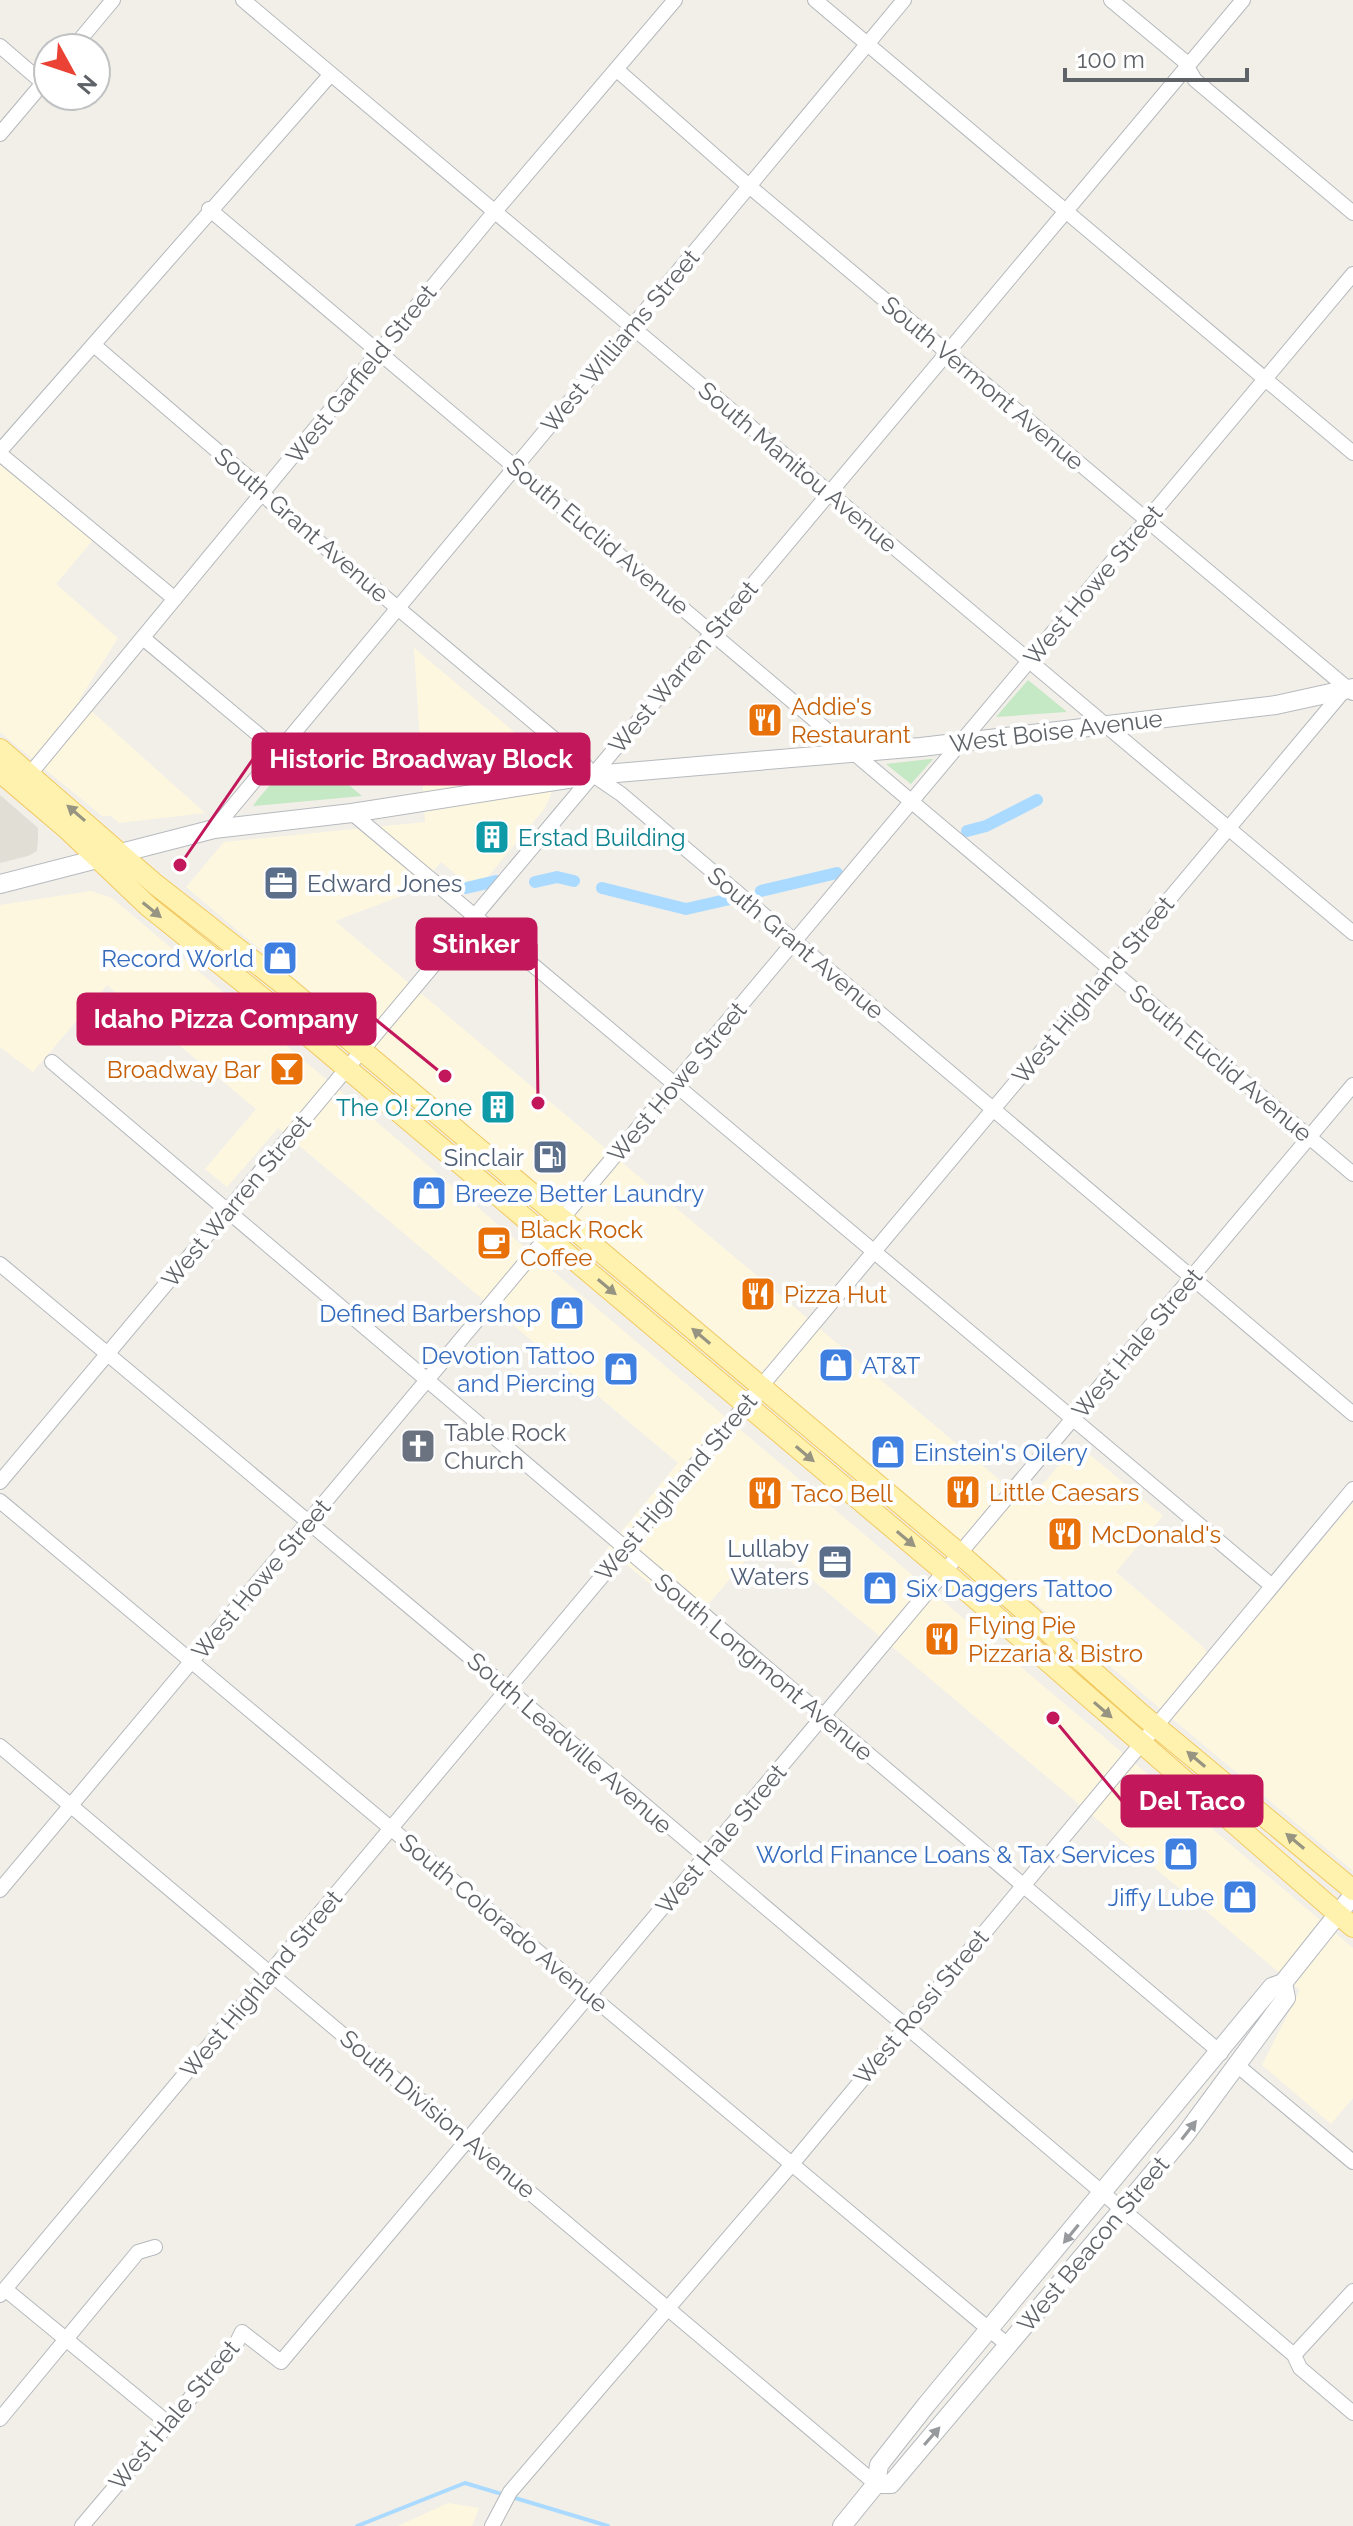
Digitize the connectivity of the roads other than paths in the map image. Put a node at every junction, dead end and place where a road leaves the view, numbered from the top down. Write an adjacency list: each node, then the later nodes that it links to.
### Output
1 (113, 0): 8 (street)
2 (243, 0): 14 (street, South Manitou Avenue)
3 (675, 0): 12 (street, West Garfield Street)
4 (815, 0): 9 (street)
5 (904, 0): 9 (street, West Williams Street)
6 (1111, 0): 11 (street)
7 (1243, 0): 11 (street, West Warren Street)
8 (86, 32)
9 (867, 45): 17 (street, West Williams Street); 20 (street)
10 (0, 46): 13 (street)
11 (1187, 67): 20 (street, West Warren Street); 21 (street)
12 (616, 69): 17 (street, South Vermont Avenue); 19 (street, West Garfield Street)
13 (32, 70)
14 (331, 74): 18 (street); 19 (street, South Manitou Avenue)
15 (32, 96): 16 (street)
16 (0, 134)
17 (749, 186): 23 (street, West Williams Street); 26 (street, South Vermont Avenue)
18 (209, 209): 24 (street); 25 (street, South Euclid Avenue)
19 (494, 212): 23 (street, South Manitou Avenue); 25 (street, West Garfield Street)
20 (1065, 212): 26 (street, West Warren Street); 27 (street)
21 (1353, 213)
22 (1353, 274): 27 (street, West Howe Street)
23 (631, 327): 30 (street, West Williams Street); 32 (street, South Manitou Avenue)
24 (95, 346): 28 (street); 31 (street, South Grant Avenue)
25 (381, 351): 30 (street, South Euclid Avenue); 31 (street, West Garfield Street)
26 (947, 353): 32 (street, West Warren Street); 33 (street, South Vermont Avenue)
27 (1265, 379): 29 (street); 33 (street, West Howe Street)
28 (0, 453): 34 (street)
29 (1353, 453)
30 (516, 467): 35 (street, West Williams Street); 36 (street, South Euclid Avenue)
31 (263, 493): 34 (street, West Garfield Street); 35 (street, South Grant Avenue)
32 (829, 494): 36 (street, West Warren Street); 38 (street, South Manitou Avenue)
33 (1147, 520): 38 (street, West Howe Street); 39 (street, South Vermont Avenue)
34 (175, 599): 37 (street, West Garfield Street)
35 (398, 608): 43 (street, West Williams Street); 46 (street, South Grant Avenue)
36 (712, 633): 44 (street, South Euclid Avenue); 46 (street, West Warren Street)
37 (143, 638): 43 (street); 47 (street, West Garfield Street)
38 (1029, 662): 40 (street, South Manitou Avenue); 41 (street, West Howe Street)
39 (1351, 687): 40 (street, West Boise Avenue); 51 (street, West Highland Street)
40 (1105, 726): 41 (street, West Boise Avenue); 51 (street, South Manitou Avenue)
41 (961, 742): 44 (street, West Boise Avenue); 48 (street, West Howe Street)
42 (0, 749): 47 (main road)
43 (278, 751): 50 (street, West Williams Street)
44 (854, 752): 46 (street, West Boise Avenue); 48 (street, South Euclid Avenue)
45 (0, 772): 47 (main road)
46 (593, 775): 49 (street, West Boise Avenue); 55 (street, West Warren Street); 57 (street, South Grant Avenue)
47 (24, 781): 52 (main road, one-way to 47); 53 (main road)
48 (912, 801): 57 (street, West Howe Street); 58 (street, South Euclid Avenue)
49 (352, 813): 50 (street, West Boise Avenue); 55 (street)
50 (214, 829): 52 (street, West Boise Avenue)
51 (1229, 829): 56 (street, South Manitou Avenue); 58 (street, West Highland Street)
52 (122, 851): 53 (street, West Boise Avenue); 59 (main road)
53 (96, 857): 54 (street, West Boise Avenue); 61 (main road, one-way to 61)
54 (0, 884)
55 (474, 916): 59 (street, West Warren Street); 62 (street)
56 (1353, 933)
57 (794, 942): 62 (street, West Howe Street); 64 (street, South Grant Avenue)
58 (1110, 970): 64 (street, West Highland Street); 65 (street, South Euclid Avenue)
59 (362, 1051): 61 (street, West Warren Street); 68 (main road)
60 (52, 1062): 67 (street, South Longmont Avenue)
61 (347, 1068): 67 (street, West Warren Street); 69 (main road)
62 (675, 1085): 68 (street, West Howe Street); 70 (street)
63 (1353, 1085): 65 (street, West Hale Street)
64 (992, 1110): 70 (street, West Highland Street); 72 (street, South Grant Avenue)
65 (1309, 1137): 66 (street, South Euclid Avenue); 72 (street, West Hale Street)
66 (1353, 1174)
67 (227, 1212): 73 (street, West Warren Street); 74 (street, South Longmont Avenue)
68 (562, 1219): 69 (street, West Howe Street); 75 (main road, one-way to 68)
69 (548, 1237): 74 (street, West Howe Street); 76 (main road, one-way to 76)
70 (874, 1252): 75 (street, West Highland Street); 78 (street)
71 (0, 1264): 73 (street, South Leadville Avenue)
72 (1192, 1278): 77 (street, South Grant Avenue); 78 (street, West Hale Street)
73 (107, 1354): 79 (street, West Warren Street); 82 (street, South Leadville Avenue)
74 (426, 1382): 82 (street, West Howe Street); 83 (street, South Longmont Avenue)
75 (760, 1386): 76 (street, West Highland Street); 84 (main road)
76 (745, 1404): 83 (street, West Highland Street); 85 (main road, one-way to 85)
77 (1353, 1414)
78 (1073, 1419): 84 (street, West Hale Street); 86 (street)
79 (0, 1482)
80 (1353, 1489): 86 (street, West Rossi Street)
81 (0, 1501): 87 (street, South Colorado Avenue)
82 (308, 1523): 87 (street, West Howe Street); 88 (street, South Leadville Avenue)
83 (624, 1550): 88 (street, West Highland Street); 89 (street, South Longmont Avenue)
84 (960, 1554): 85 (street, West Hale Street); 90 (main road)
85 (945, 1572): 89 (street, West Hale Street); 91 (main road, one-way to 91)
86 (1272, 1586): 90 (street, West Rossi Street)
87 (192, 1662): 93 (street, West Howe Street); 94 (street, South Colorado Avenue)
88 (506, 1691): 94 (street, West Highland Street); 95 (street, South Leadville Avenue)
89 (823, 1717): 95 (street, West Hale Street); 96 (street, South Longmont Avenue)
90 (1155, 1725): 91 (street, West Rossi Street); 98 (main road, one-way to 90)
91 (1140, 1743): 96 (street, West Rossi Street); 99 (main road)
92 (0, 1746): 93 (street, South Division Avenue)
93 (72, 1806): 97 (street, West Howe Street); 100 (street, South Division Avenue)
94 (391, 1828): 100 (street, West Highland Street); 102 (street, South Colorado Avenue)
95 (705, 1858): 102 (street, West Hale Street); 103 (street, South Leadville Avenue)
96 (1022, 1885): 103 (street, West Rossi Street); 104 (street, South Longmont Avenue)
97 (0, 1890)
98 (1353, 1892): 99 (street, West Beacon Street)
99 (1345, 1920): 101 (street, West Beacon Street)
100 (270, 1973): 106 (street, South Division Avenue); 113 (street, West Highland Street)
101 (1283, 1983): 104 (street, West Beacon Street); 105 (street, West Beacon Street)
102 (591, 1995): 106 (street, West Hale Street); 108 (street, South Colorado Avenue)
103 (904, 2026): 108 (street, West Rossi Street); 109 (street, South Leadville Avenue)
104 (1221, 2053): 109 (street, West Beacon Street)
105 (1238, 2066): 107 (street); 110 (street, West Beacon Street, one-way to 105)
106 (469, 2141): 114 (street, South Division Avenue); 121 (street, West Hale Street)
107 (1353, 2162)
108 (792, 2164): 114 (street, West Rossi Street); 115 (street, South Colorado Avenue)
109 (1105, 2192): 110 (street, South Leadville Avenue); 115 (street, West Beacon Street, one-way to 115)
110 (1123, 2208): 117 (street, West Beacon Street); 118 (street, South Leadville Avenue)
111 (155, 2247): 116 (street)
112 (1353, 2291): 118 (street)
113 (2, 2292): 116 (street)
114 (668, 2307): 122 (street, South Division Avenue); 123 (street, West Rossi Street)
115 (990, 2330): 117 (street, South Colorado Avenue); 122 (street, West Beacon Street)
116 (66, 2339): 120 (street); 121 (street)
117 (1009, 2346): 122 (street, West Beacon Street, one-way to 117)
118 (1294, 2355): 119 (street, South Leadville Avenue)
119 (1353, 2413)
120 (0, 2419)
121 (169, 2424): 124 (street, West Hale Street)
122 (876, 2484): 125 (street, West Beacon Street)
123 (494, 2522)
124 (82, 2526)
125 (842, 2526)

